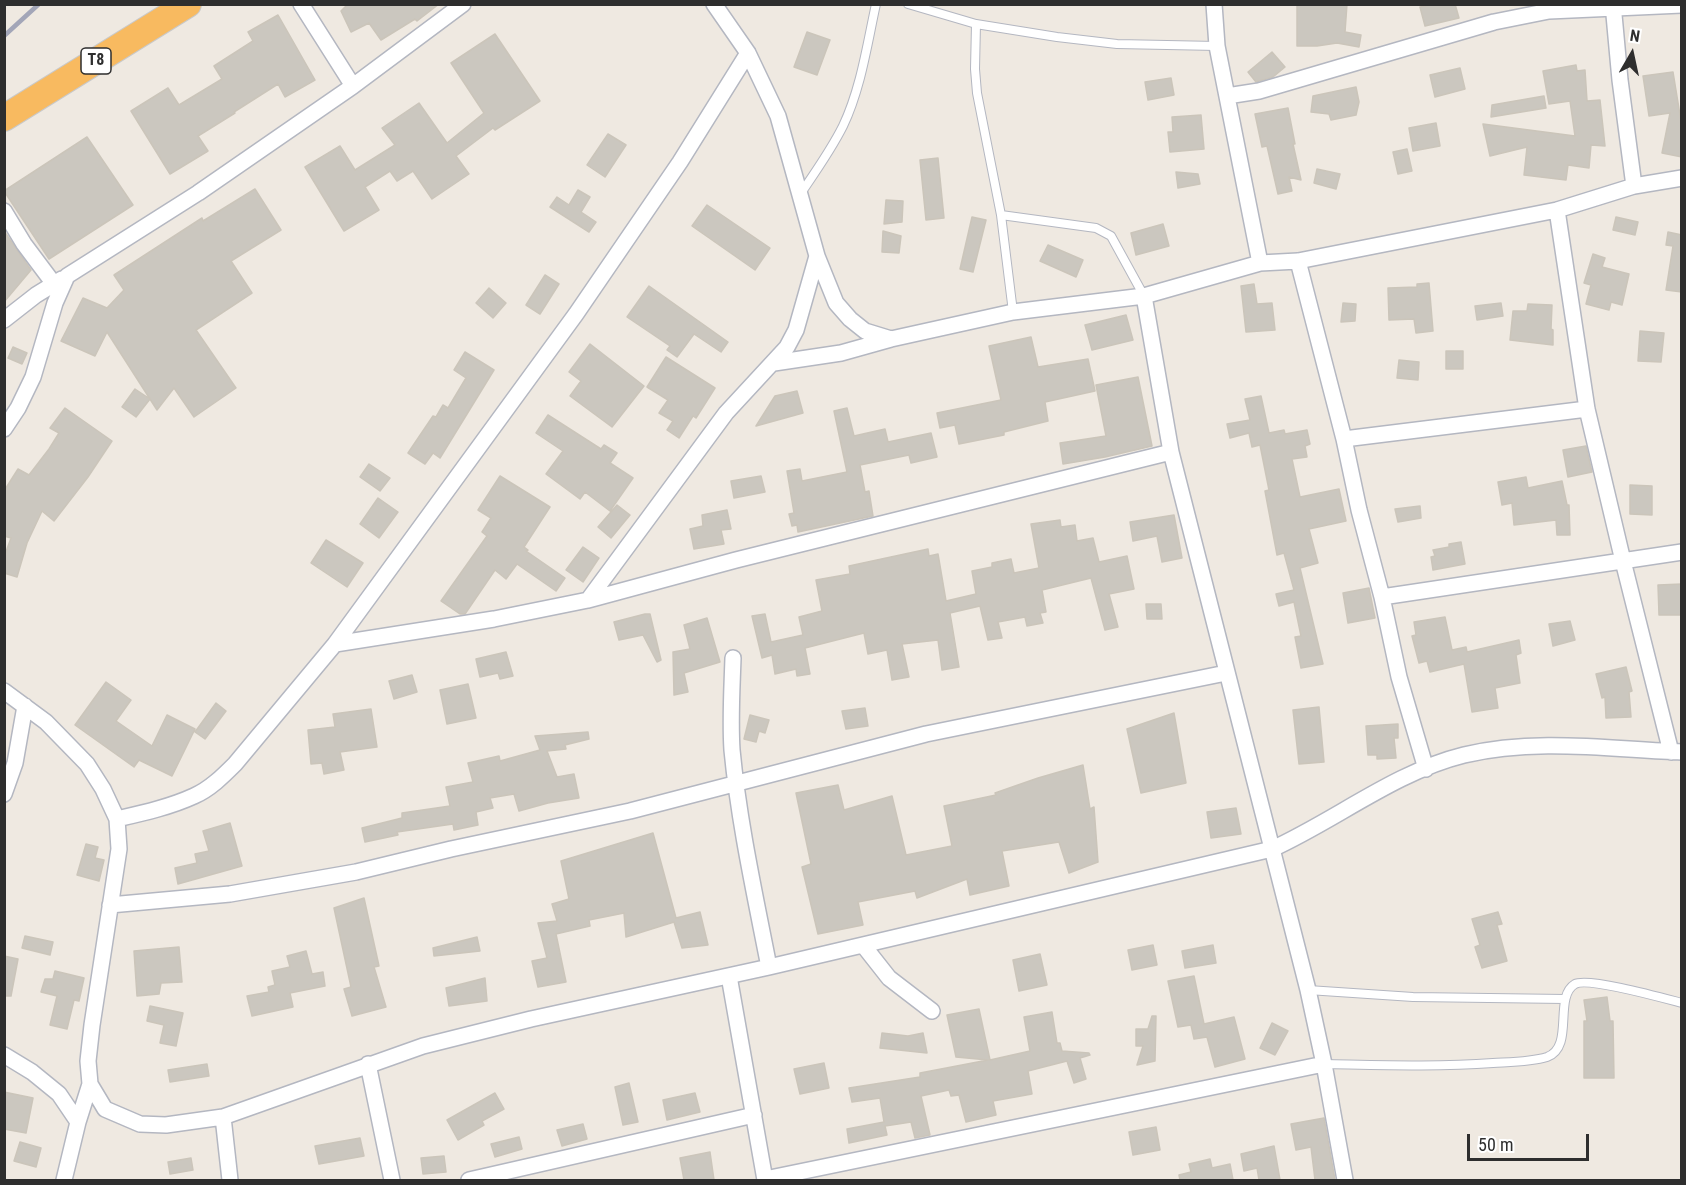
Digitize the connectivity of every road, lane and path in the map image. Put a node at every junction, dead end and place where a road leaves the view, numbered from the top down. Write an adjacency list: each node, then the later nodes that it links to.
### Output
1 (188, 4): 15 (highway, T8)
2 (301, 4): 13 (street)
3 (463, 4): 13 (street)
4 (714, 4): 12 (street)
5 (876, 4): 18 (lane)
6 (908, 4): 10 (lane)
7 (1214, 4): 11 (street)
8 (1682, 5): 9 (street)
9 (1613, 6): 14 (street); 17 (street)
10 (976, 24): 11 (lane); 21 (lane)
11 (1217, 46): 14 (street)
12 (748, 53): 18 (street); 39 (street)
13 (353, 86): 25 (street)
14 (1227, 96): 24 (street)
15 (4, 118)
16 (1682, 178): 17 (street)
17 (1634, 186): 20 (street)
18 (801, 193): 22 (street)
19 (4, 210): 25 (street)
20 (1557, 210): 23 (street); 31 (street)
21 (1000, 215): 26 (lane); 27 (lane)
22 (817, 256): 29 (street); 30 (street)
23 (1298, 261): 24 (street); 33 (street)
24 (1260, 263): 26 (street)
25 (60, 280): 28 (street); 32 (street)
26 (1144, 296): 27 (street); 34 (street)
27 (1013, 312): 29 (street)
28 (4, 320)
29 (891, 339): 30 (street)
30 (774, 363): 38 (street)
31 (1587, 409): 33 (street); 36 (street)
32 (4, 429)
33 (1344, 439): 37 (street)
34 (1171, 452): 38 (street); 41 (street)
35 (1682, 552): 36 (street)
36 (1623, 561): 37 (street); 44 (street)
37 (1382, 597): 45 (street)
38 (588, 600): 39 (street)
39 (335, 644): 48 (street)
40 (734, 658): 46 (street)
41 (1226, 673): 46 (street); 49 (street)
42 (4, 691): 43 (street)
43 (25, 706): 47 (street); 48 (street)
44 (1676, 752): 45 (street)
45 (1426, 769): 49 (street)
46 (737, 783): 50 (street); 52 (street)
47 (4, 794)
48 (117, 819): 50 (street)
49 (1272, 849): 51 (street); 54 (street)
50 (110, 905): 61 (street)
51 (863, 945): 52 (street); 57 (street)
52 (769, 967): 53 (street)
53 (729, 976): 59 (street); 62 (street)
54 (1308, 990): 55 (lane); 60 (street)
55 (1565, 999): 56 (lane); 60 (lane)
56 (1682, 1003)
57 (932, 1011)
58 (4, 1055): 64 (street)
59 (368, 1064): 63 (street); 67 (street)
60 (1324, 1064): 69 (street); 70 (street)
61 (90, 1084): 63 (street); 64 (street)
62 (754, 1115): 68 (street); 69 (street)
63 (223, 1117): 66 (street)
64 (78, 1122): 65 (street)
65 (64, 1180)
66 (230, 1180)
67 (392, 1180)
68 (469, 1180)
69 (765, 1180)
70 (1345, 1180)

